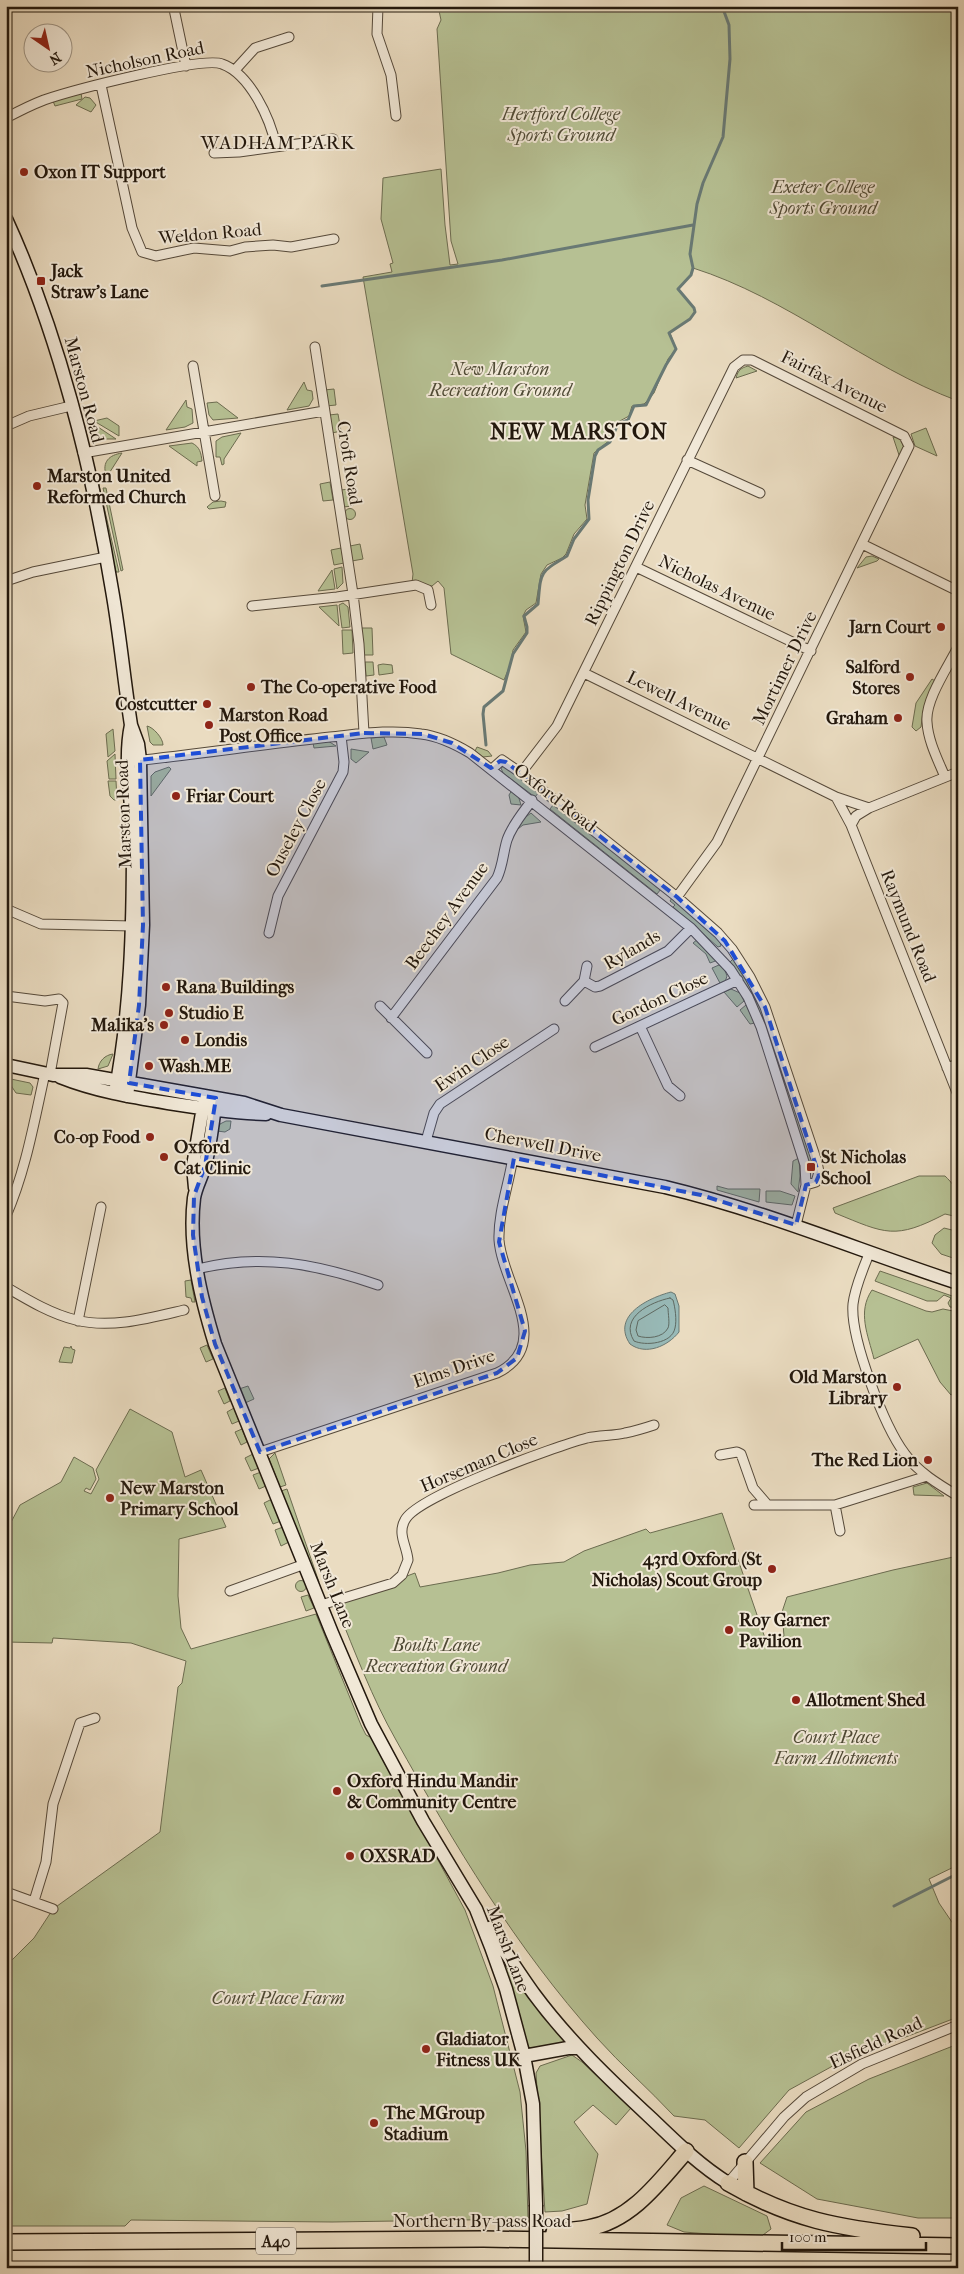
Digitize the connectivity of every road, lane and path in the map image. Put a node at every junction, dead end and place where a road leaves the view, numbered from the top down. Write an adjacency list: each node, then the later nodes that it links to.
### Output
1 (378, 6): 7 (street)
2 (174, 9): 4 (street)
3 (289, 37): 5 (street)
4 (186, 66): 5 (street, Nicholson Road); 6 (street, Nicholson Road)
5 (235, 70): 10 (street)
6 (101, 85): 8 (street, Nicholson Road); 14 (street, Weldon Road)
7 (396, 116)
8 (6, 118)
9 (333, 139): 10 (street)
10 (276, 146): 11 (street)
11 (214, 153)
12 (6, 219): 13 (main road, Marston Road)
13 (10, 235): 18 (main road, Marston Road)
14 (334, 239)
15 (315, 347): 19 (street)
16 (739, 362): 22 (street, Fairfax Avenue); 24 (street, Rippington Drive)
17 (193, 366): 21 (street)
18 (71, 406): 20 (street); 23 (main road, Marston Road)
19 (324, 411): 21 (street, Croft Road); 32 (street, Croft Road)
20 (6, 426)
21 (205, 432): 23 (street, Croft Road); 26 (street)
22 (909, 446): 27 (street, Mortimer Drive)
23 (83, 453): 28 (main road, Marston Road)
24 (687, 460): 25 (street); 29 (street, Rippington Drive)
25 (760, 493)
26 (215, 496)
27 (862, 544): 31 (street); 36 (street, Mortimer Drive)
28 (106, 557): 30 (street); 41 (main road, Marston Road)
29 (636, 567): 36 (street, Nicholas Avenue); 37 (street, Rippington Drive)
30 (6, 580)
31 (958, 591)
32 (353, 594): 33 (street); 34 (street); 38 (street, Croft Road)
33 (431, 605)
34 (252, 606)
35 (958, 647): 45 (street)
36 (811, 651): 40 (street, Mortimer Drive)
37 (584, 673): 40 (street, Lewell Avenue); 44 (street, Rippington Drive)
38 (364, 733): 39 (street); 42 (street)
39 (341, 736): 41 (street); 55 (street, Ouseley Close)
40 (759, 758): 46 (street); 50 (street, Mortimer Drive)
41 (134, 761): 51 (main road, Marston Road)
42 (492, 769): 44 (street, Oxford Road); 47 (street, Oxford Road)
43 (958, 772): 45 (street)
44 (520, 773): 50 (street, Oxford Road)
45 (945, 777): 48 (street)
46 (836, 797): 48 (street); 49 (street, Raymund Road)
47 (532, 800): 54 (street, Oxford Road); 65 (street, Beechey Avenue)
48 (869, 808): 49 (street)
49 (851, 825): 72 (street, Raymund Road)
50 (677, 897): 56 (street, Oxford Road)
51 (138, 903): 53 (main road, Marston Road); 61 (main road, Marston Road)
52 (6, 909): 53 (street)
53 (132, 926): 61 (main road, Marston Road)
54 (692, 928): 57 (street, Oxford Road); 60 (street, Rylands)
55 (269, 933)
56 (732, 949): 57 (street); 81 (street, Oxford Road)
57 (722, 958): 59 (street, Oxford Road)
58 (587, 966): 60 (street, Rylands)
59 (738, 980): 66 (street, Gordon Close); 81 (street, Oxford Road)
60 (584, 981): 63 (street)
61 (135, 992): 74 (main road, Marston Road)
62 (6, 996): 73 (street)
63 (565, 1001)
64 (380, 1006): 65 (street)
65 (391, 1018): 69 (street)
66 (640, 1026): 68 (street, Gordon Close); 75 (street)
67 (554, 1029): 79 (street, Ewin Close)
68 (595, 1047)
69 (427, 1053)
70 (958, 1064): 72 (street)
71 (6, 1065): 73 (main road, Cherwell Drive)
72 (947, 1068): 76 (street, Raymund Road)
73 (50, 1074): 74 (main road, Cherwell Drive); 83 (street)
74 (124, 1090): 77 (main road, Cherwell Drive)
75 (680, 1096)
76 (958, 1096)
77 (209, 1103): 78 (main road, Cherwell Drive); 78 (main road, Cherwell Drive); 86 (main road, Marsh Lane)
78 (281, 1115): 79 (main road, Cherwell Drive)
79 (426, 1141): 80 (main road, Cherwell Drive)
80 (513, 1158): 84 (main road, Cherwell Drive); 93 (street, Elms Drive)
81 (806, 1185): 84 (street, Oxford Road)
82 (101, 1207): 91 (street)
83 (6, 1216)
84 (796, 1224): 85 (main road, Cherwell Drive)
85 (870, 1254): 87 (main road, Cherwell Drive); 95 (street)
86 (197, 1269): 88 (street); 93 (main road, Marsh Lane)
87 (958, 1283)
88 (378, 1285)
89 (6, 1287): 91 (street)
90 (184, 1310): 91 (street)
91 (78, 1321)
92 (654, 1425): 103 (street, Horseman Close)
93 (260, 1452): 101 (main road, Marsh Lane)
94 (720, 1455): 97 (street)
95 (927, 1476): 96 (street); 99 (street)
96 (958, 1496)
97 (766, 1503): 98 (street); 99 (street)
98 (754, 1505)
99 (834, 1505): 100 (street)
100 (840, 1531)
101 (305, 1564): 102 (street); 103 (main road, Marsh Lane)
102 (230, 1591)
103 (321, 1605): 108 (main road, Marsh Lane)
104 (95, 1718): 106 (street)
105 (6, 1892): 106 (street)
106 (34, 1901): 107 (street)
107 (53, 1909)
108 (476, 1909): 110 (main road); 111 (main road, Marsh Lane)
109 (958, 2025): 113 (street, Elsfield Road)
110 (579, 2048): 111 (main road); 112 (main road)
111 (524, 2056): 119 (main road, Marsh Lane, bridge)
112 (686, 2151): 114 (main road); 116 (highway)
113 (744, 2162): 114 (street, Elsfield Road); 115 (highway)
114 (728, 2183): 115 (highway)
115 (746, 2193): 118 (highway)
116 (483, 2239): 117 (highway, Northern By-pass Road / A40); 118 (highway, Northern By-pass Road / A40)
117 (6, 2242)
118 (958, 2244)
119 (536, 2268)

